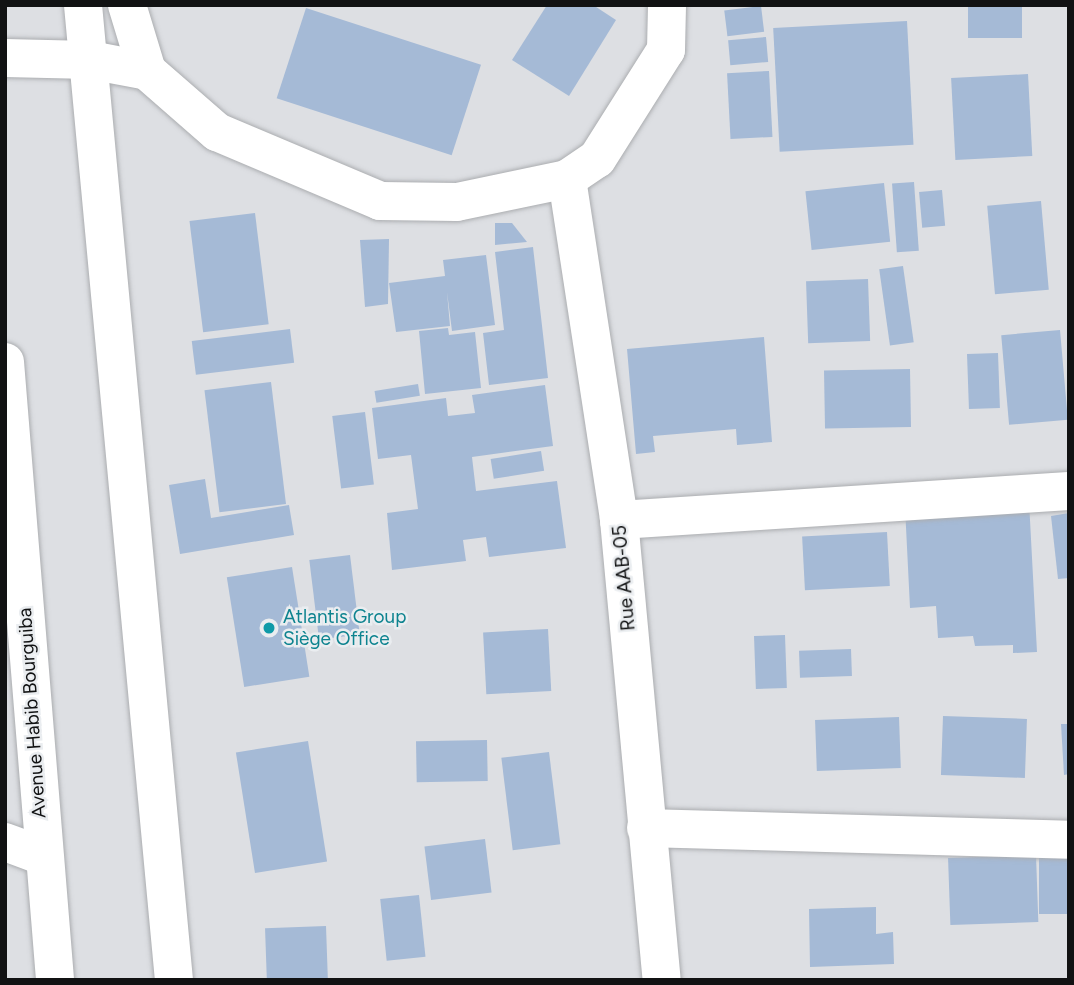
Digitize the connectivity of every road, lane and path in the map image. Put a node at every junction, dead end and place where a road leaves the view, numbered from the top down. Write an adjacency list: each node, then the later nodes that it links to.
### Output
1 (83, 5): 5 (street)
2 (127, 5): 6 (street)
3 (667, 5): 7 (street)
4 (5, 58): 5 (street)
5 (90, 60): 6 (street); 16 (street)
6 (147, 71): 7 (street)
7 (567, 179): 10 (street, Rue AAB-05)
8 (5, 362): 14 (street, Avenue Habib Bourguiba)
9 (1069, 491): 10 (street)
10 (619, 520): 11 (street, Rue AAB-05)
11 (646, 828): 12 (street); 17 (street, Rue AAB-05)
12 (1069, 841)
13 (5, 842): 14 (street)
14 (43, 856): 15 (street, Avenue Habib Bourguiba)
15 (55, 980)
16 (174, 980)
17 (662, 980)

